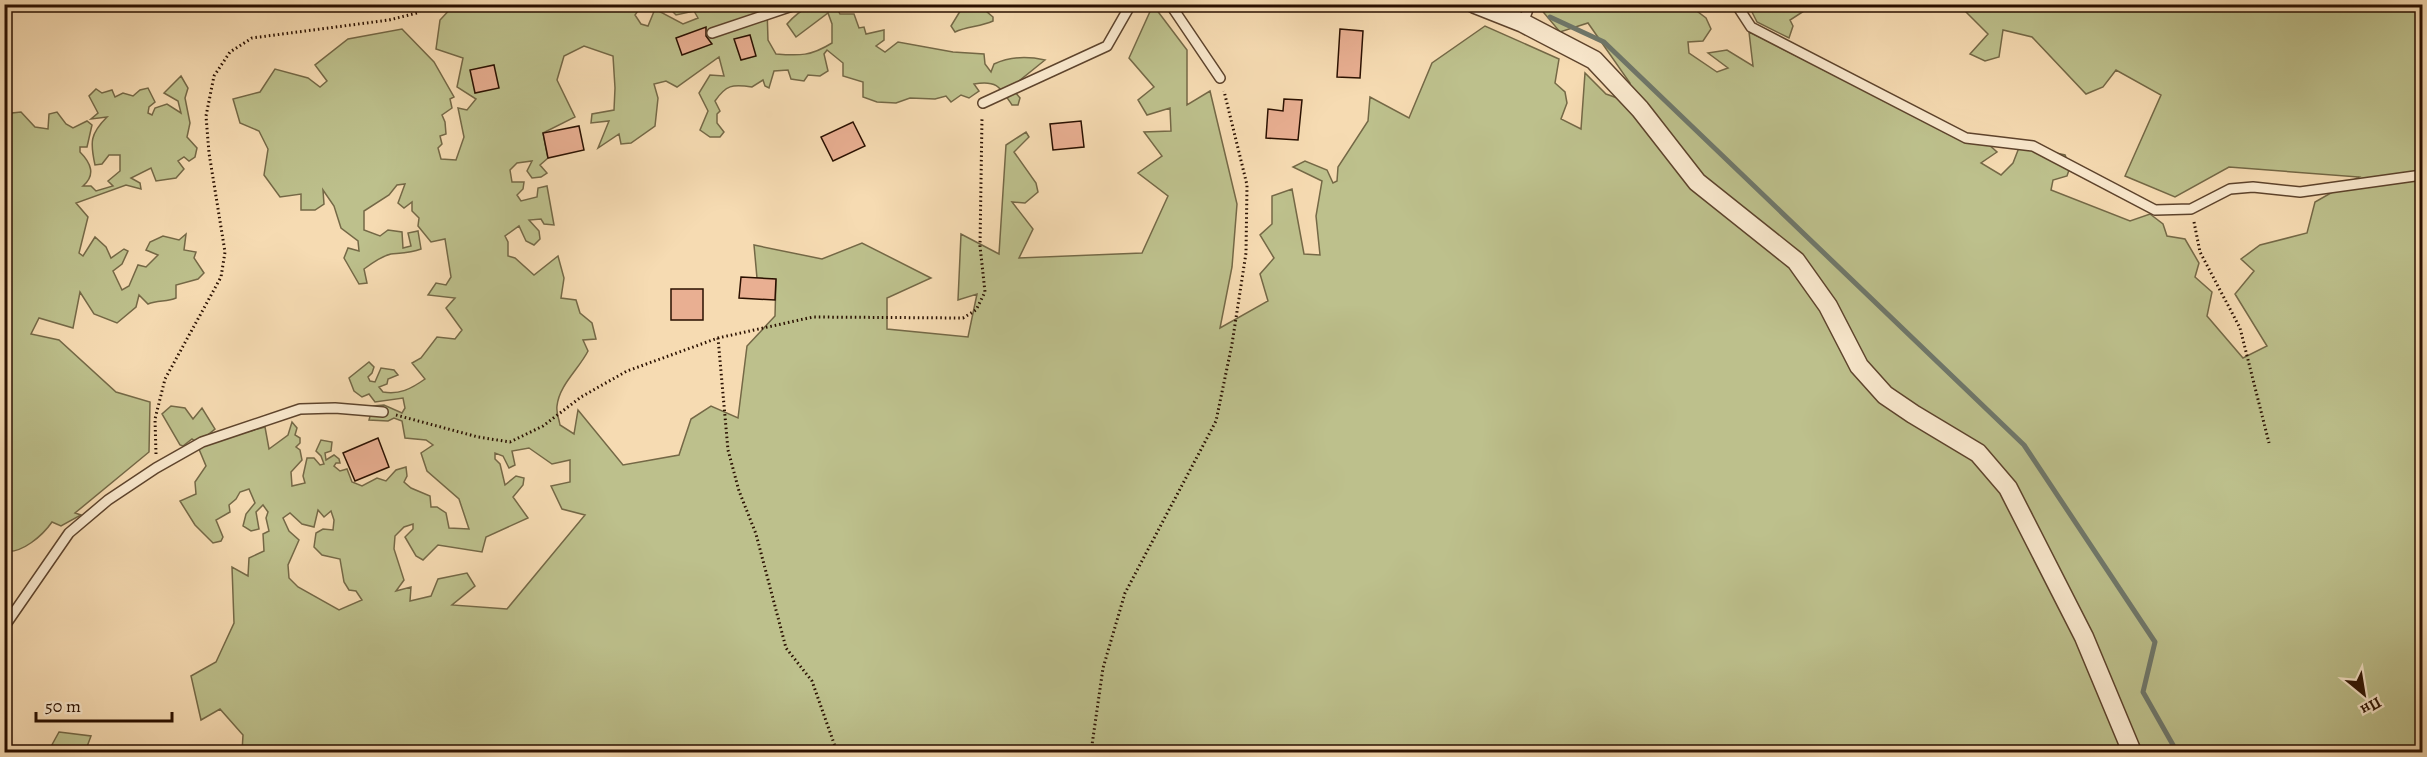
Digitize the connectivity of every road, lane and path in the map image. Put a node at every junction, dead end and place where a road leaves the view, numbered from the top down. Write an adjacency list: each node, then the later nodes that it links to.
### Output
1 (428, 4): 17 (path)
2 (798, 4): 9 (lane)
3 (1131, 4): 11 (lane)
4 (1170, 4): 10 (lane)
5 (1475, 4): 8 (street)
6 (1530, 4): 8 (lane)
7 (1736, 4): 13 (lane)
8 (1523, 23): 21 (street)
9 (712, 33)
10 (1220, 78): 20 (path)
11 (982, 103): 14 (path)
12 (2422, 175): 13 (lane)
13 (2191, 209): 16 (path)
14 (718, 338): 15 (path); 19 (path)
15 (383, 412): 17 (lane)
16 (2269, 443)
17 (156, 468): 18 (lane)
18 (4, 627)
19 (837, 753)
20 (1091, 753)
21 (2132, 753)

